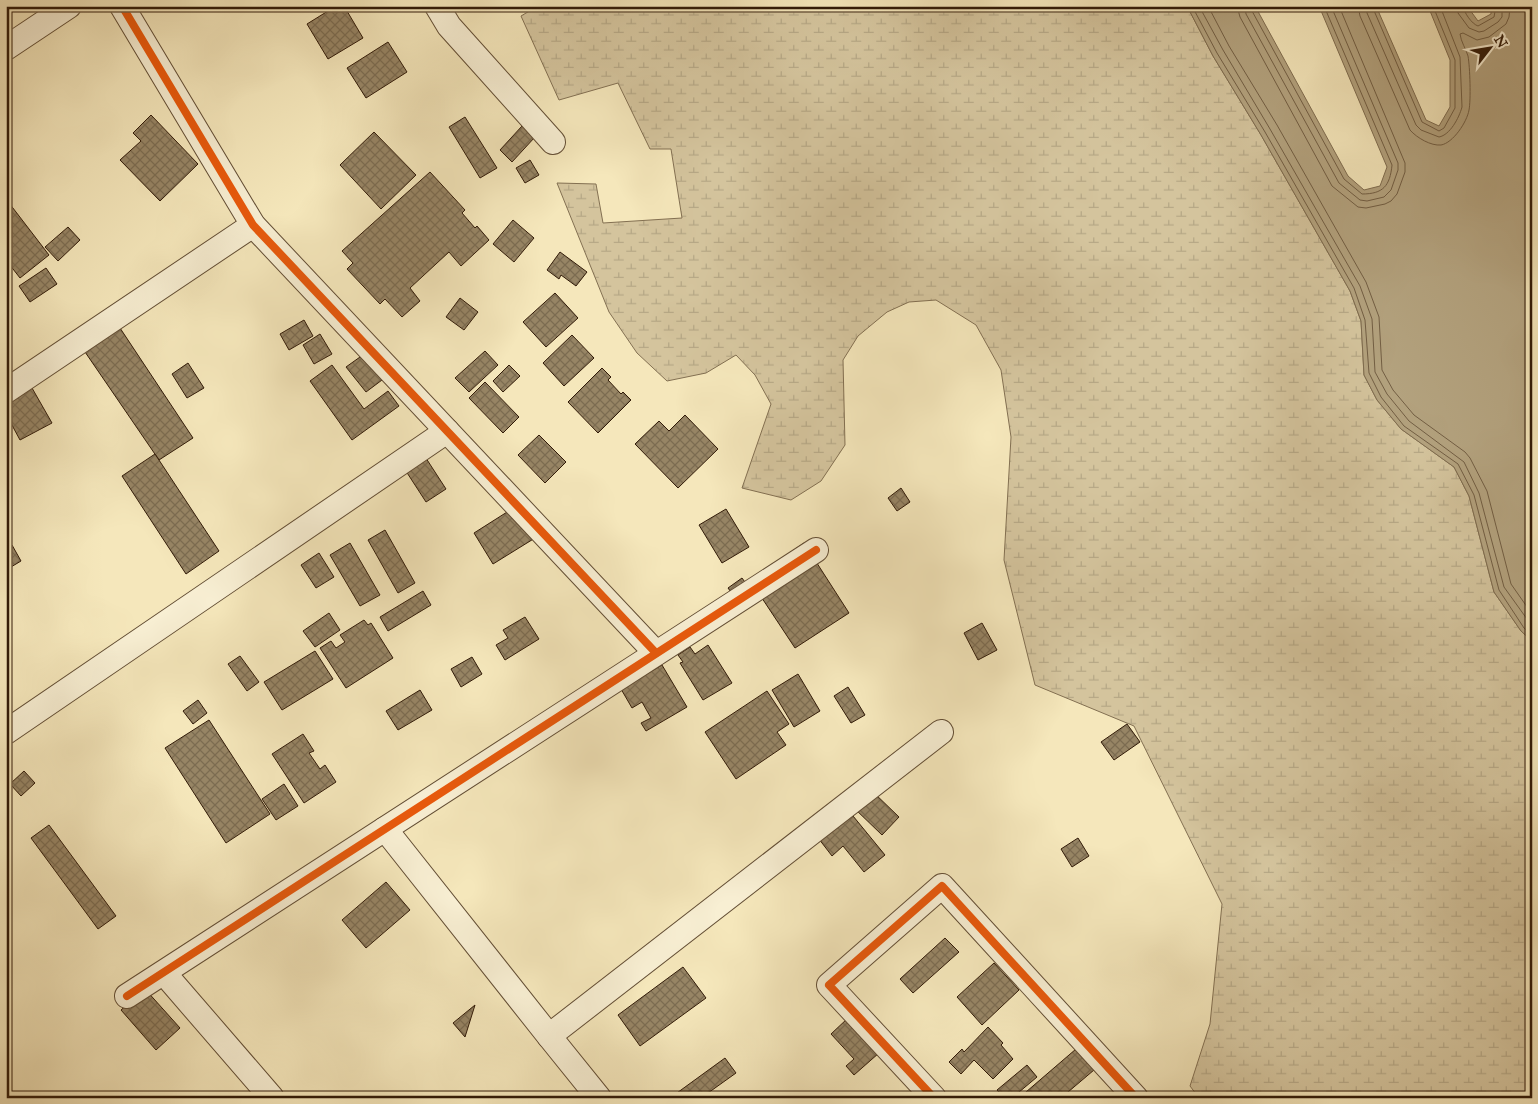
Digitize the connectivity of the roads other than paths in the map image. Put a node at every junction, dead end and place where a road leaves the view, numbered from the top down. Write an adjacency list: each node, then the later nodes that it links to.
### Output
1 (69, 6): 4 (street)
2 (122, 6): 6 (street)
3 (437, 6): 5 (street)
4 (6, 48)
5 (553, 142)
6 (253, 225): 7 (street); 8 (street)
7 (6, 391)
8 (447, 431): 10 (street); 11 (street)
9 (816, 550): 10 (street)
10 (656, 653): 13 (street)
11 (6, 732)
12 (941, 732): 16 (street)
13 (385, 829): 14 (street); 16 (street)
14 (164, 973): 15 (street); 17 (street)
15 (127, 996)
16 (549, 1036): 18 (street)
17 (272, 1098)
18 (600, 1098)
19 (934, 1098): 20 (street)
20 (1136, 1098)

